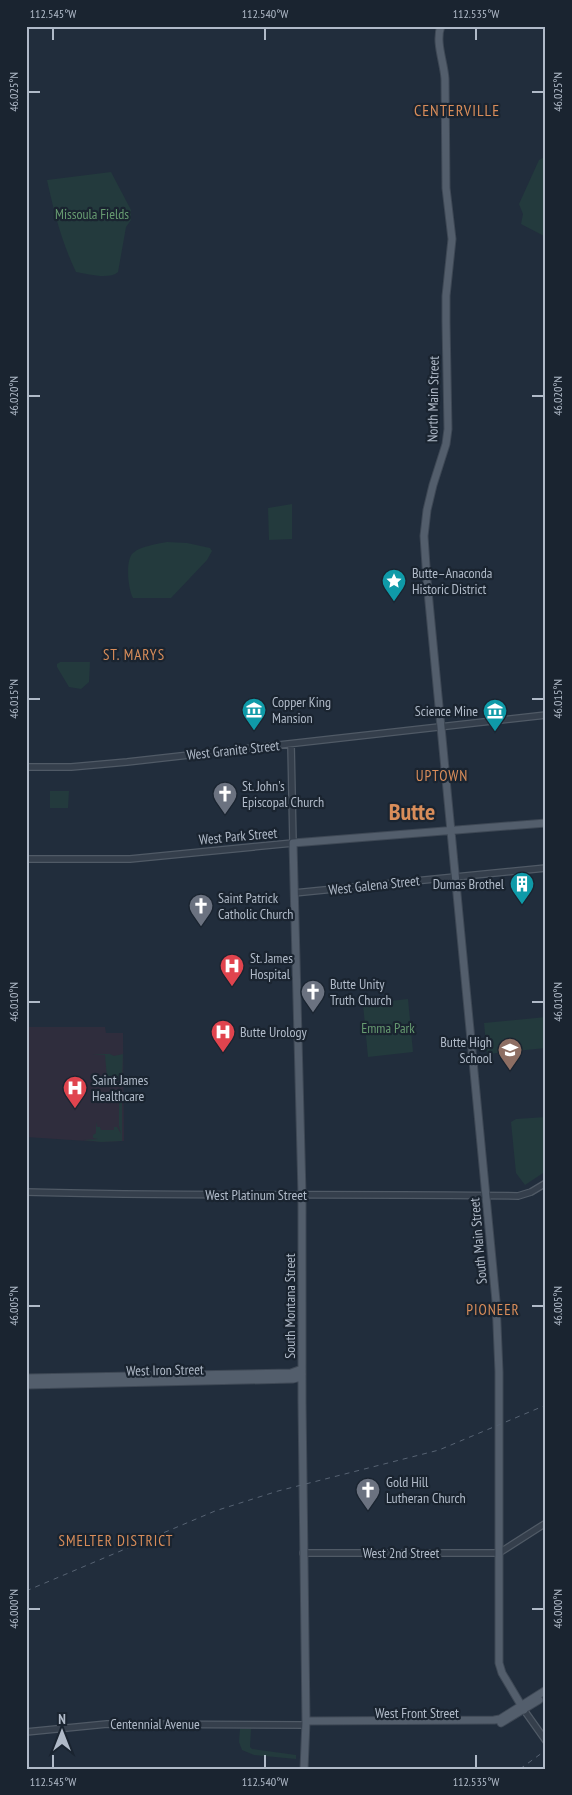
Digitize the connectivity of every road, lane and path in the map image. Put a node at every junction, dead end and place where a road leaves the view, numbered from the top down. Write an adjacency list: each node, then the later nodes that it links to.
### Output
1 (441, 26): 3 (main road, North Main Street)
2 (546, 714): 3 (street, West Granite Street)
3 (440, 727): 4 (street, West Granite Street); 7 (main road, North Main Street)
4 (291, 744): 5 (street, West Granite Street); 8 (street)
5 (26, 767)
6 (546, 823): 7 (main road, West Park Street)
7 (451, 830): 8 (main road, West Park Street); 11 (main road, South Main Street)
8 (292, 844): 9 (street, West Park Street); 12 (main road, South Montana Street)
9 (26, 859)
10 (546, 868): 11 (street, West Galena Street)
11 (455, 877): 12 (street, West Galena Street); 16 (main road, South Main Street)
12 (294, 893): 15 (main road, South Montana Street)
13 (546, 1183): 16 (street, West Platinum Street)
14 (26, 1192): 15 (street, West Platinum Street)
15 (302, 1194): 16 (street, West Platinum Street); 17 (main road, South Montana Street)
16 (486, 1195): 22 (main road, South Main Street)
17 (302, 1371): 18 (main road, West Iron Street); 19 (main road, West Iron Street); 21 (main road, South Montana Street)
18 (26, 1378)
19 (26, 1385)
20 (546, 1523): 22 (street)
21 (304, 1553): 22 (street, West 2nd Street); 26 (main road, South Montana Street)
22 (499, 1553): 25 (main road, South Main Street)
23 (546, 1690): 25 (main road)
24 (546, 1696): 25 (main road)
25 (523, 1708): 26 (main road, West Front Street); 28 (street)
26 (306, 1723): 27 (street, Centennial Avenue); 29 (main road, South Montana Street)
27 (26, 1732)
28 (546, 1741)
29 (304, 1769)

